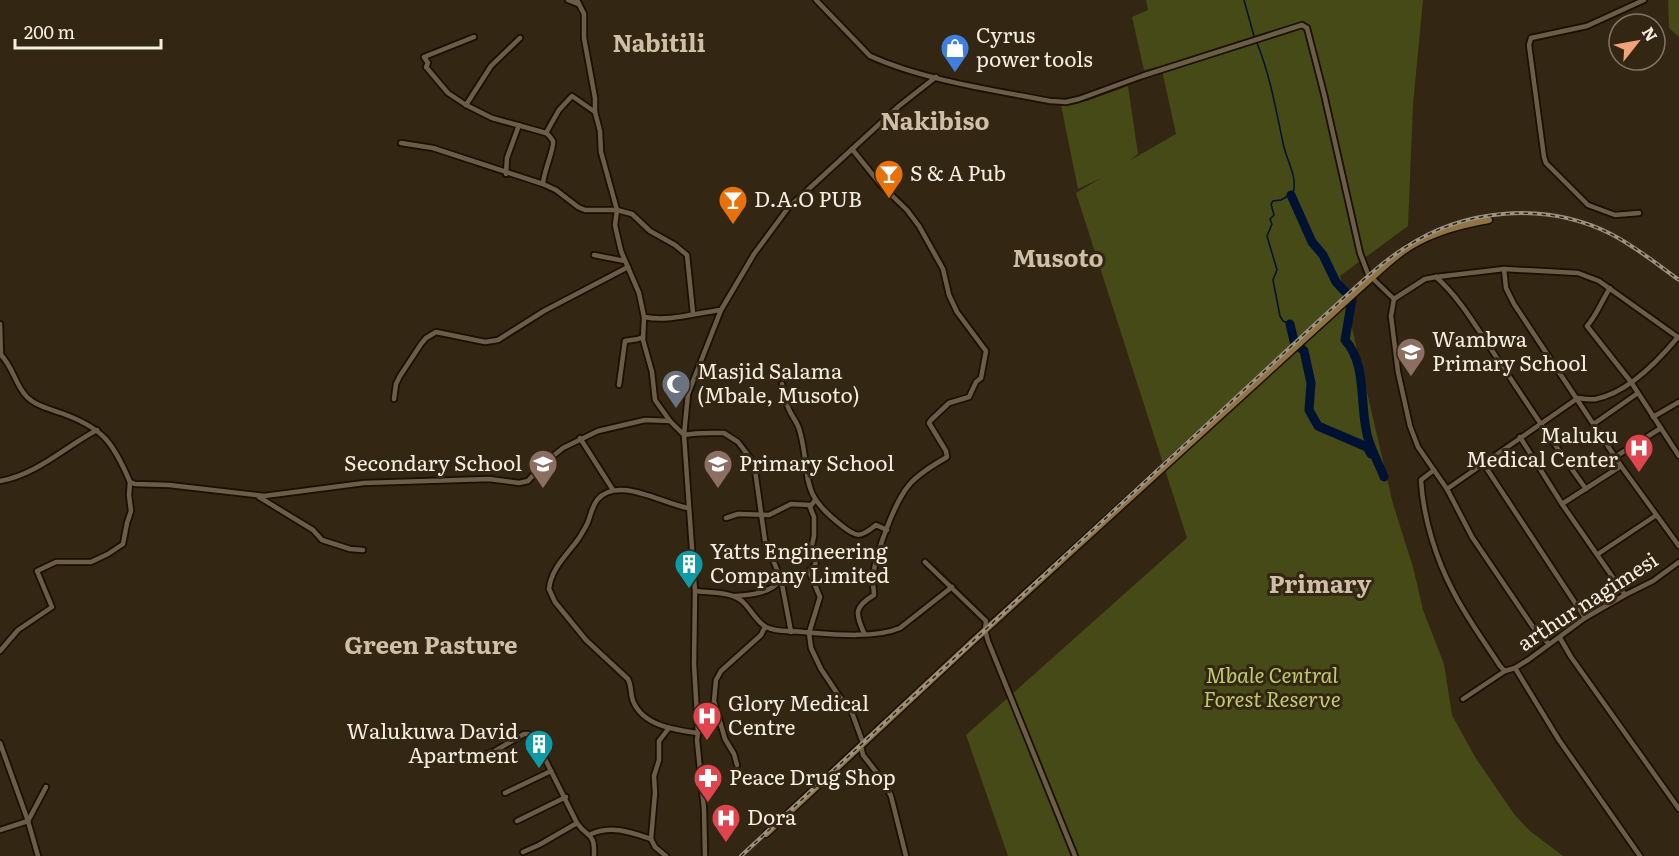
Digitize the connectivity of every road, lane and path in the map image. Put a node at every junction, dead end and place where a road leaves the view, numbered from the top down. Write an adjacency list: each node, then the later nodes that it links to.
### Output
1 (568, 0): 5 (street)
2 (577, 0): 5 (street)
3 (816, 0): 8 (street)
4 (1644, 0): 18 (street)
5 (580, 6): 10 (street)
6 (474, 37): 9 (street)
7 (520, 38): 9 (street)
8 (936, 77): 14 (street); 25 (street)
9 (466, 105): 11 (street)
10 (595, 112): 12 (street); 17 (street)
11 (519, 125): 12 (street); 15 (street)
12 (546, 133): 16 (street)
13 (401, 143): 15 (street)
14 (852, 149): 28 (street); 69 (street)
15 (506, 174): 16 (street)
16 (543, 184): 17 (street)
17 (617, 210): 21 (street); 29 (street)
18 (1639, 213)
19 (1489, 220): 25 (main road)
20 (594, 255): 21 (street)
21 (625, 261): 22 (street)
22 (628, 267): 30 (street); 40 (street)
23 (1504, 269): 24 (street); 26 (street); 39 (street)
24 (1436, 277): 27 (street); 45 (street)
25 (1372, 279): 27 (street); 82 (main road)
26 (1610, 288): 33 (street); 35 (street)
27 (1394, 299): 55 (street)
28 (721, 310): 29 (street); 48 (street)
29 (693, 313): 30 (street)
30 (644, 318): 32 (street)
31 (0, 324): 34 (street)
32 (643, 337): 37 (street); 43 (street)
33 (1678, 337): 35 (street)
34 (1, 355): 47 (street)
35 (1631, 382): 38 (street); 39 (street)
36 (782, 384): 62 (street)
37 (619, 385)
38 (1638, 393): 42 (street); 44 (street)
39 (1578, 398): 44 (street); 45 (street)
40 (394, 399)
41 (1679, 402): 42 (street)
42 (1653, 417): 46 (street)
43 (670, 421): 48 (street); 50 (street)
44 (1595, 423): 52 (street)
45 (1540, 424): 49 (street); 59 (street)
46 (1660, 428): 51 (street); 52 (street)
47 (97, 430): 56 (street); 57 (street)
48 (684, 435): 65 (street); 66 (street)
49 (1520, 437): 53 (street); 63 (street)
50 (580, 438): 60 (street); 61 (street)
51 (1679, 456)
52 (1615, 457): 54 (street)
53 (1482, 463): 58 (street); 80 (street)
54 (1621, 466): 59 (street); 67 (street)
55 (1434, 470): 58 (street); 90 (street)
56 (0, 481)
57 (130, 482): 61 (street); 88 (street)
58 (1447, 489): 87 (street)
59 (1586, 489): 63 (street)
60 (613, 490): 65 (street); 92 (street)
61 (257, 495): 71 (street)
62 (815, 500): 64 (street); 69 (street)
63 (1562, 504): 72 (street)
64 (810, 505): 66 (street); 84 (street)
65 (688, 508): 77 (street)
66 (761, 515): 68 (street); 75 (street)
67 (1655, 516): 70 (street); 72 (street)
68 (726, 518)
69 (887, 530): 85 (street)
70 (1679, 546)
71 (363, 550)
72 (1598, 554): 78 (street)
73 (925, 562): 76 (street)
74 (1679, 562): 78 (street, arthur nagimesi)
75 (781, 579): 79 (street); 83 (street)
76 (951, 587): 82 (street); 85 (street)
77 (695, 591): 79 (street); 93 (street)
78 (1625, 594): 80 (street, arthur nagimesi)
79 (735, 596): 81 (street)
80 (1586, 618): 86 (street, arthur nagimesi)
81 (765, 627): 83 (street); 97 (street)
82 (985, 630): 95 (main road); 116 (street)
83 (791, 632): 84 (street)
84 (809, 633): 85 (street); 95 (street)
85 (864, 633)
86 (1560, 638): 87 (street, arthur nagimesi); 102 (street)
87 (1549, 644): 89 (street, arthur nagimesi)
88 (0, 651)
89 (1515, 669): 90 (street); 117 (street)
90 (1505, 671): 91 (street)
91 (1463, 699)
92 (669, 728): 93 (street); 109 (street)
93 (698, 733): 114 (street)
94 (0, 743): 103 (street)
95 (862, 744): 108 (main road); 115 (street)
96 (479, 756): 98 (street)
97 (737, 765)
98 (551, 771): 100 (street); 101 (street)
99 (46, 787): 103 (street)
100 (505, 793)
101 (566, 797): 104 (street); 105 (street)
102 (1679, 809)
103 (28, 821): 106 (street); 111 (street)
104 (517, 821)
105 (578, 823): 107 (street); 110 (street)
106 (0, 830)
107 (591, 834): 109 (street); 112 (street)
108 (766, 834)
109 (651, 839): 113 (street)
110 (524, 852)
111 (38, 856)
112 (594, 856)
113 (666, 856)
114 (705, 856)
115 (906, 856)
116 (1075, 856)
117 (1640, 856)

